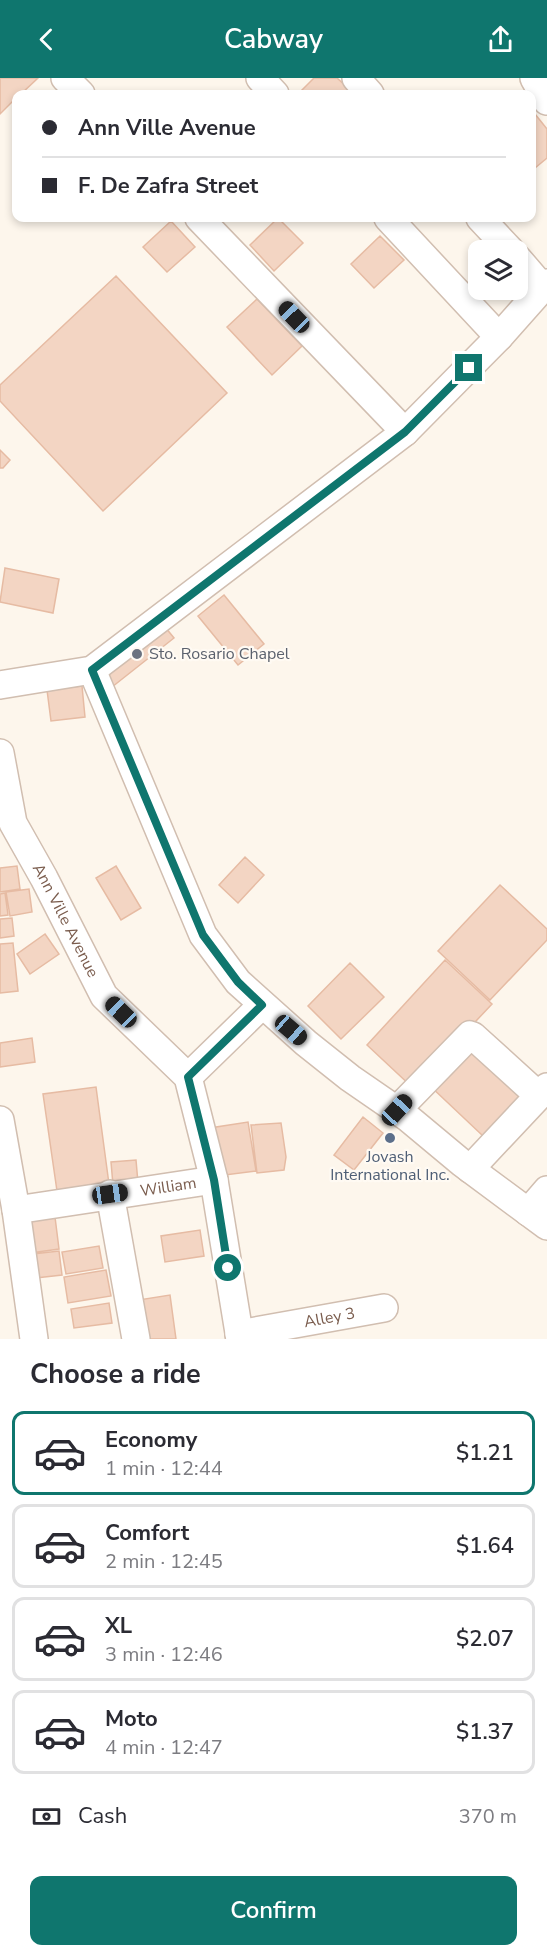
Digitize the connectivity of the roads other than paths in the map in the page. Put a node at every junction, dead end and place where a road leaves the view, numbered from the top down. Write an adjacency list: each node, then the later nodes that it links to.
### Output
1 (65, 78): 5 (street)
2 (260, 78): 6 (street)
3 (356, 78): 7 (street)
4 (534, 78): 8 (street)
5 (77, 90)
6 (271, 90)
7 (366, 90)
8 (547, 101)
9 (203, 222): 16 (street)
10 (392, 222): 15 (street)
11 (484, 222): 12 (street)
12 (501, 240)
13 (528, 269): 14 (street)
14 (545, 286): 15 (street)
15 (499, 337): 16 (street)
16 (405, 432): 17 (street)
17 (92, 670): 18 (street); 21 (street)
18 (0, 685)
19 (0, 753): 20 (street, Ann Ville Avenue)
20 (6, 824): 22 (street, Ann Ville Avenue)
21 (262, 1005): 22 (street); 24 (street)
22 (188, 1077): 27 (street)
23 (543, 1091): 24 (street); 26 (street)
24 (397, 1110): 26 (street)
25 (0, 1120): 30 (street)
26 (470, 1169): 31 (street)
27 (214, 1180): 29 (street, William); 33 (street)
28 (547, 1190): 31 (street)
29 (110, 1194): 30 (street, William); 35 (street)
30 (16, 1210): 34 (street)
31 (537, 1219)
32 (384, 1308): 33 (street, Alley 3)
33 (240, 1337)
34 (34, 1339)
35 (136, 1339)

